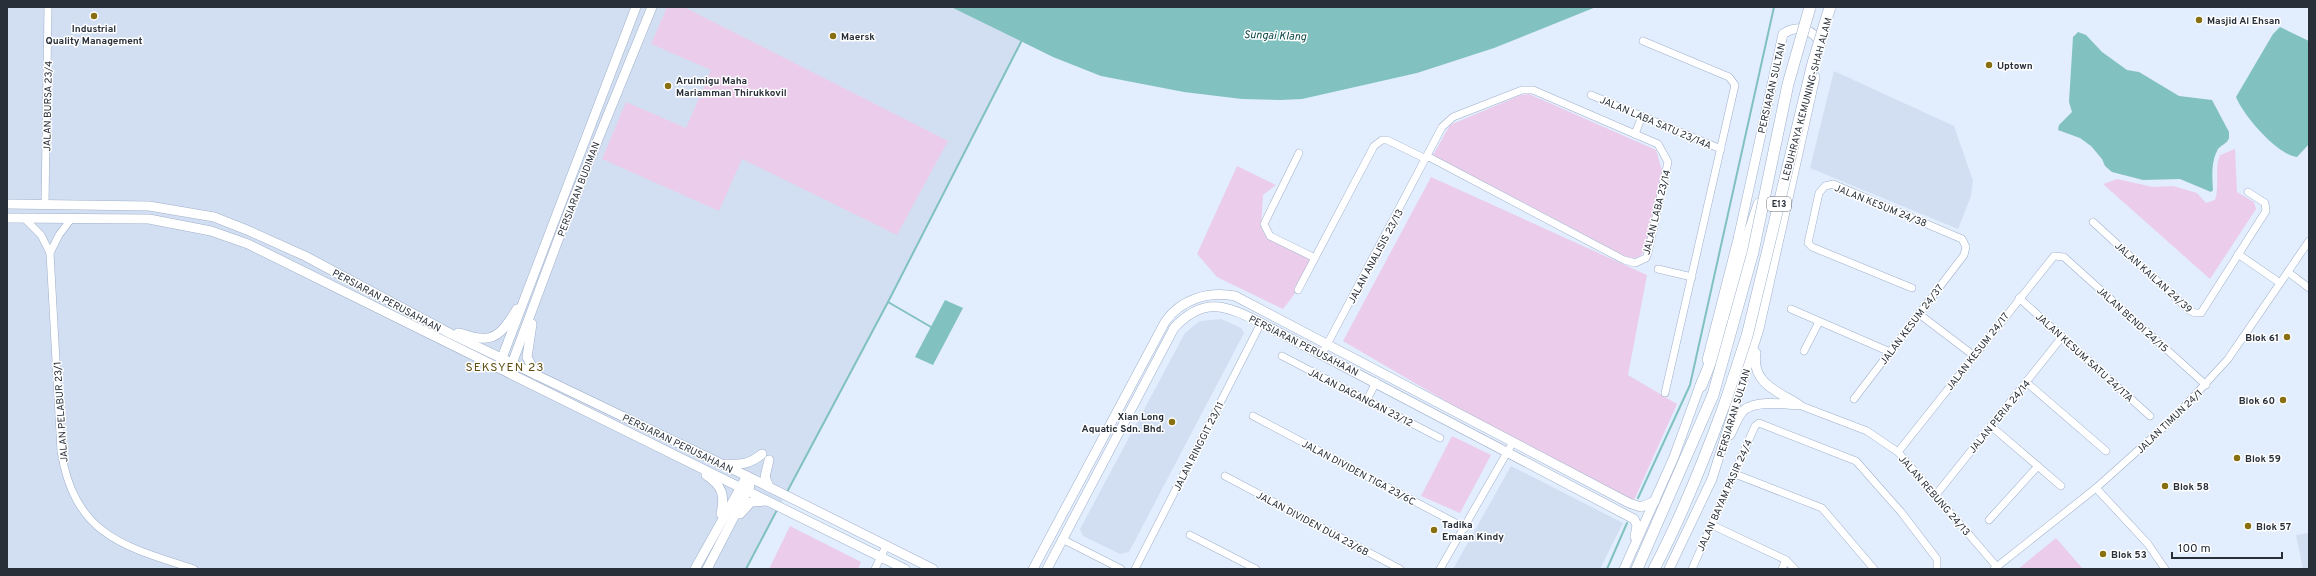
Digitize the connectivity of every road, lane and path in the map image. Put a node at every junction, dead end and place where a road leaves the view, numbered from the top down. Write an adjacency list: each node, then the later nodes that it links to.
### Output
1 (48, 7): 16 (street, JALAN BURSA 23/4)
2 (636, 7): 34 (main road, PERSIARAN BUDIMAN)
3 (652, 7): 36 (main road, PERSIARAN BUDIMAN)
4 (1810, 7): 13 (highway, LEBUHRAYA KEMUNING-SHAH ALAM / E13, bridge)
5 (1830, 7): 89 (highway, LEBUHRAYA KEMUNING-SHAH ALAM / E13, bridge)
6 (1643, 41): 10 (street)
7 (1591, 94): 8 (street, JALAN LABA SATU 23/14A)
8 (1642, 116): 9 (street); 10 (street, JALAN LABA SATU 23/14A)
9 (1635, 134): 12 (street, JALAN LABA 23/14); 12 (street, JALAN LABA 23/14)
10 (1721, 149): 29 (street)
11 (1299, 153): 26 (street)
12 (1426, 158): 26 (street); 44 (street, JALAN ANALISIS 23/13)
13 (1764, 189): 58 (highway); 111 (highway, LEBUHRAYA KEMUNING-SHAH ALAM / E13, bridge)
14 (2248, 192): 24 (street, JALAN KAILAN 24/39)
15 (7, 204): 16 (main road, PERSIARAN PERUSAHAAN)
16 (45, 204): 42 (main road, PERSIARAN PERUSAHAAN)
17 (7, 218): 18 (main road, PERSIARAN PERUSAHAAN)
18 (24, 218): 19 (main road, PERSIARAN PERUSAHAAN); 23 (street, JALAN PELABUR 23/1)
19 (71, 218): 23 (street, JALAN PELABUR 23/1); 52 (main road, PERSIARAN PERUSAHAAN)
20 (2093, 222): 24 (street, JALAN KAILAN 24/39)
21 (2309, 241): 28 (street, JALAN TIMUN 24/1)
22 (1966, 247): 31 (street, JALAN KESUM 24/38); 38 (street, JALAN KESUM 24/37)
23 (50, 253): 98 (street, JALAN PELABUR 23/1)
24 (2238, 254): 30 (street)
25 (2059, 255): 35 (street, JALAN KESUM 24/17); 57 (street, JALAN BENDI 24/15)
26 (1314, 258): 33 (street)
27 (1658, 268): 29 (street)
28 (2288, 272): 30 (street, JALAN TIMUN 24/1); 32 (street)
29 (1692, 277): 59 (street)
30 (2280, 284): 57 (street, JALAN TIMUN 24/1)
31 (1912, 288)
32 (2309, 288)
33 (1298, 290)
34 (527, 294): 42 (main road); 50 (main road, PERSIARAN BUDIMAN)
35 (2019, 298): 43 (street, JALAN KESUM SATU 24/17A); 48 (street, JALAN KESUM 24/17)
36 (537, 302): 51 (main road, PERSIARAN BUDIMAN); 54 (main road)
37 (1791, 309): 39 (street)
38 (1919, 314): 46 (street, JALAN KESUM 24/37); 48 (street)
39 (1819, 322): 45 (street); 46 (street)
40 (1261, 323): 47 (main road, PERSIARAN PERUSAHAAN); 92 (main road, PERSIARAN PERUSAHAAN); 107 (street, JALAN RINGGIT 23/11)
41 (1759, 329): 58 (main road, PERSIARAN SULTAN); 62 (main road); 68 (main road, PERSIARAN SULTAN)
42 (451, 334): 50 (main road, PERSIARAN PERUSAHAAN)
43 (2062, 337): 56 (street, JALAN PERIA 24/14); 64 (street, JALAN KESUM SATU 24/17A)
44 (1327, 344): 47 (street, JALAN ANALISIS 23/13); 67 (main road, PERSIARAN PERUSAHAAN); 104 (main road, PERSIARAN PERUSAHAAN)
45 (1804, 352)
46 (1890, 352): 60 (street, JALAN KESUM 24/37)
47 (1322, 354): 55 (main road, PERSIARAN PERUSAHAAN)
48 (1973, 355): 72 (street, JALAN KESUM 24/17)
49 (1282, 356): 61 (street, JALAN DAGANGAN 23/12)
50 (502, 359): 51 (main road, PERSIARAN PERUSAHAAN); 52 (main road, PERSIARAN BUDIMAN)
51 (512, 363): 53 (main road, PERSIARAN BUDIMAN); 54 (main road, PERSIARAN PERUSAHAAN)
52 (498, 368): 53 (main road, PERSIARAN PERUSAHAAN)
53 (508, 373): 70 (main road, PERSIARAN PERUSAHAAN)
54 (536, 375): 73 (main road, PERSIARAN PERUSAHAAN)
55 (1376, 382): 61 (street); 71 (main road, PERSIARAN PERUSAHAAN)
56 (2026, 382): 65 (street, JALAN PERIA 24/14); 69 (street)
57 (2206, 385): 79 (street, JALAN TIMUN 24/1)
58 (1701, 386): 83 (main road, PERSIARAN SULTAN)
59 (1666, 393)
60 (1854, 399)
61 (1367, 400): 66 (street, JALAN DAGANGAN 23/12)
62 (1799, 405): 68 (main road); 72 (street, JALAN REBUNG 24/13)
63 (1253, 416): 88 (street, JALAN DIVIDEN TIGA 23/6C)
64 (2150, 416)
65 (1991, 426): 74 (street); 82 (street, JALAN PERIA 24/14)
66 (1440, 438)
67 (1513, 442): 71 (street); 83 (main road, PERSIARAN PERUSAHAAN)
68 (1722, 448): 114 (main road, PERSIARAN SULTAN)
69 (2106, 451)
70 (668, 452): 80 (main road, PERSIARAN PERUSAHAAN); 86 (main road)
71 (1508, 452): 88 (street); 96 (main road, PERSIARAN PERUSAHAAN)
72 (1898, 452): 82 (street, JALAN REBUNG 24/13)
73 (720, 463): 77 (main road, PERSIARAN PERUSAHAAN); 81 (main road)
74 (2038, 466): 78 (street); 85 (street)
75 (1734, 474): 87 (street, JALAN BAYAM PASIR 24/4); 118 (street); 119 (street, JALAN BAYAM PASIR 24/4)
76 (1225, 476): 109 (street, JALAN DIVIDEN DUA 23/6B)
77 (750, 478): 80 (main road); 81 (main road, PERSIARAN PERUSAHAAN)
78 (2061, 486)
79 (2096, 488): 97 (street, JALAN TIMUN 24/1); 120 (street)
80 (744, 489): 84 (main road, PERSIARAN PERUSAHAAN); 86 (main road); 90 (main road)
81 (773, 489): 93 (main road, PERSIARAN PERUSAHAAN)
82 (1935, 496): 97 (street, JALAN REBUNG 24/13)
83 (1655, 501): 96 (main road, PERSIARAN SULTAN)
84 (771, 502): 90 (main road); 94 (main road, PERSIARAN PERUSAHAAN)
85 (1989, 520)
86 (719, 524): 99 (main road)
87 (1712, 525): 95 (street); 115 (street, JALAN BAYAM PASIR 24/4)
88 (1465, 528): 110 (street)
89 (1675, 528): 112 (highway, E13); 113 (highway)
90 (729, 529): 100 (main road)
91 (1190, 535): 108 (street)
92 (1062, 540): 105 (main road, PERSIARAN PERUSAHAAN); 106 (street)
93 (886, 546): 94 (street); 103 (main road, PERSIARAN PERUSAHAAN)
94 (881, 557): 101 (street); 102 (main road, PERSIARAN PERUSAHAAN)
95 (1786, 560): 116 (street); 117 (street)
96 (1626, 566)
97 (1995, 568)
98 (194, 569)
99 (695, 569)
100 (708, 569)
101 (875, 569)
102 (905, 569)
103 (933, 569)
104 (1033, 569)
105 (1047, 569)
106 (1121, 569)
107 (1135, 569)
108 (1256, 569)
109 (1400, 569)
110 (1440, 569)
111 (1637, 569)
112 (1654, 569)
113 (1660, 569)
114 (1669, 569)
115 (1692, 569)
116 (1782, 569)
117 (1795, 569)
118 (1874, 569)
119 (1937, 569)
120 (2165, 569)

